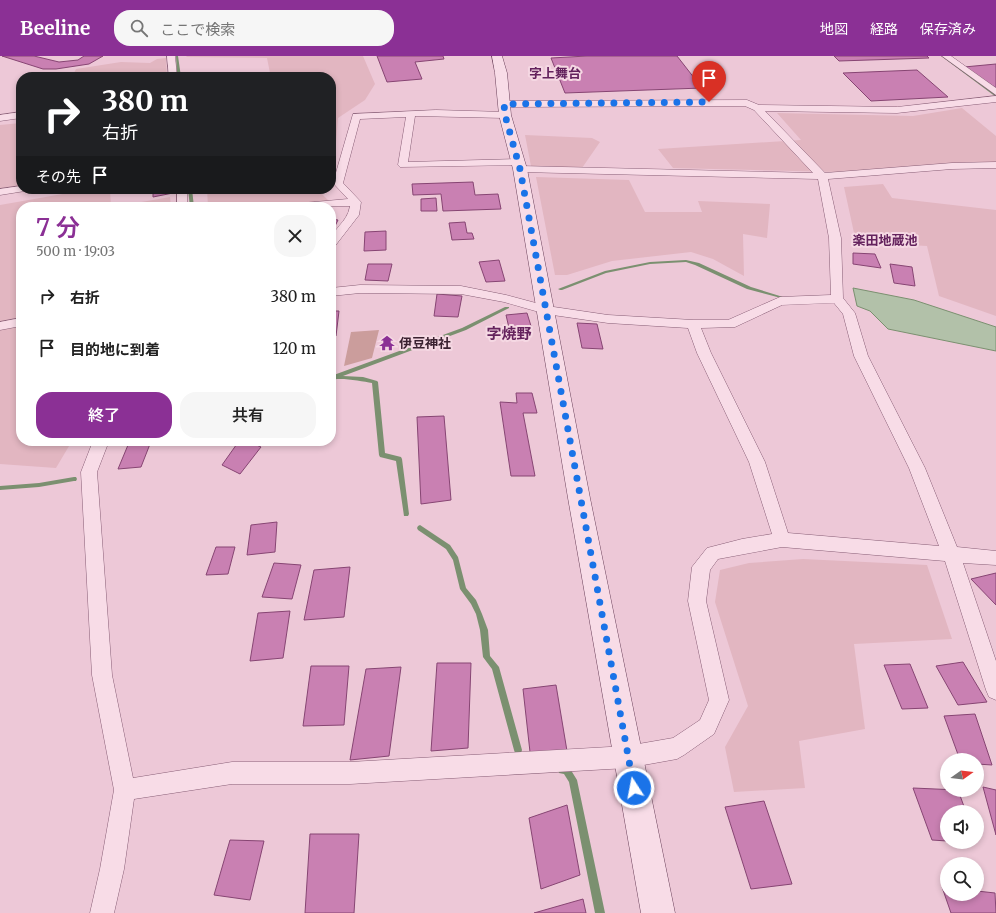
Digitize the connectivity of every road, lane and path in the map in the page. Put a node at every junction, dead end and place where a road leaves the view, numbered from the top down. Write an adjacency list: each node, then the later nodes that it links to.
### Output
1 (170, 56): 4 (street)
2 (497, 56): 8 (street)
3 (946, 56): 5 (street)
4 (172, 72)
5 (996, 92)
6 (996, 99): 7 (street)
7 (757, 108): 8 (street); 14 (street)
8 (504, 110): 9 (street); 12 (street)
9 (411, 114): 12 (street); 17 (street)
10 (16, 116): 11 (street)
11 (0, 118)
12 (519, 165): 14 (street); 22 (street)
13 (996, 165): 14 (street)
14 (822, 176): 21 (street)
15 (16, 189): 16 (street)
16 (0, 192)
17 (356, 202): 18 (street); 19 (street)
18 (336, 204)
19 (336, 238)
20 (336, 291): 22 (street)
21 (837, 299): 24 (street); 28 (street)
22 (546, 310): 24 (street); 31 (street)
23 (16, 323): 25 (street)
24 (693, 324): 27 (street)
25 (0, 326)
26 (99, 446): 32 (street)
27 (782, 540): 28 (street); 31 (street)
28 (952, 554): 29 (street); 30 (street)
29 (996, 558)
30 (996, 690)
31 (627, 757): 32 (street); 34 (street)
32 (124, 790): 33 (street)
33 (102, 913)
34 (658, 913)

